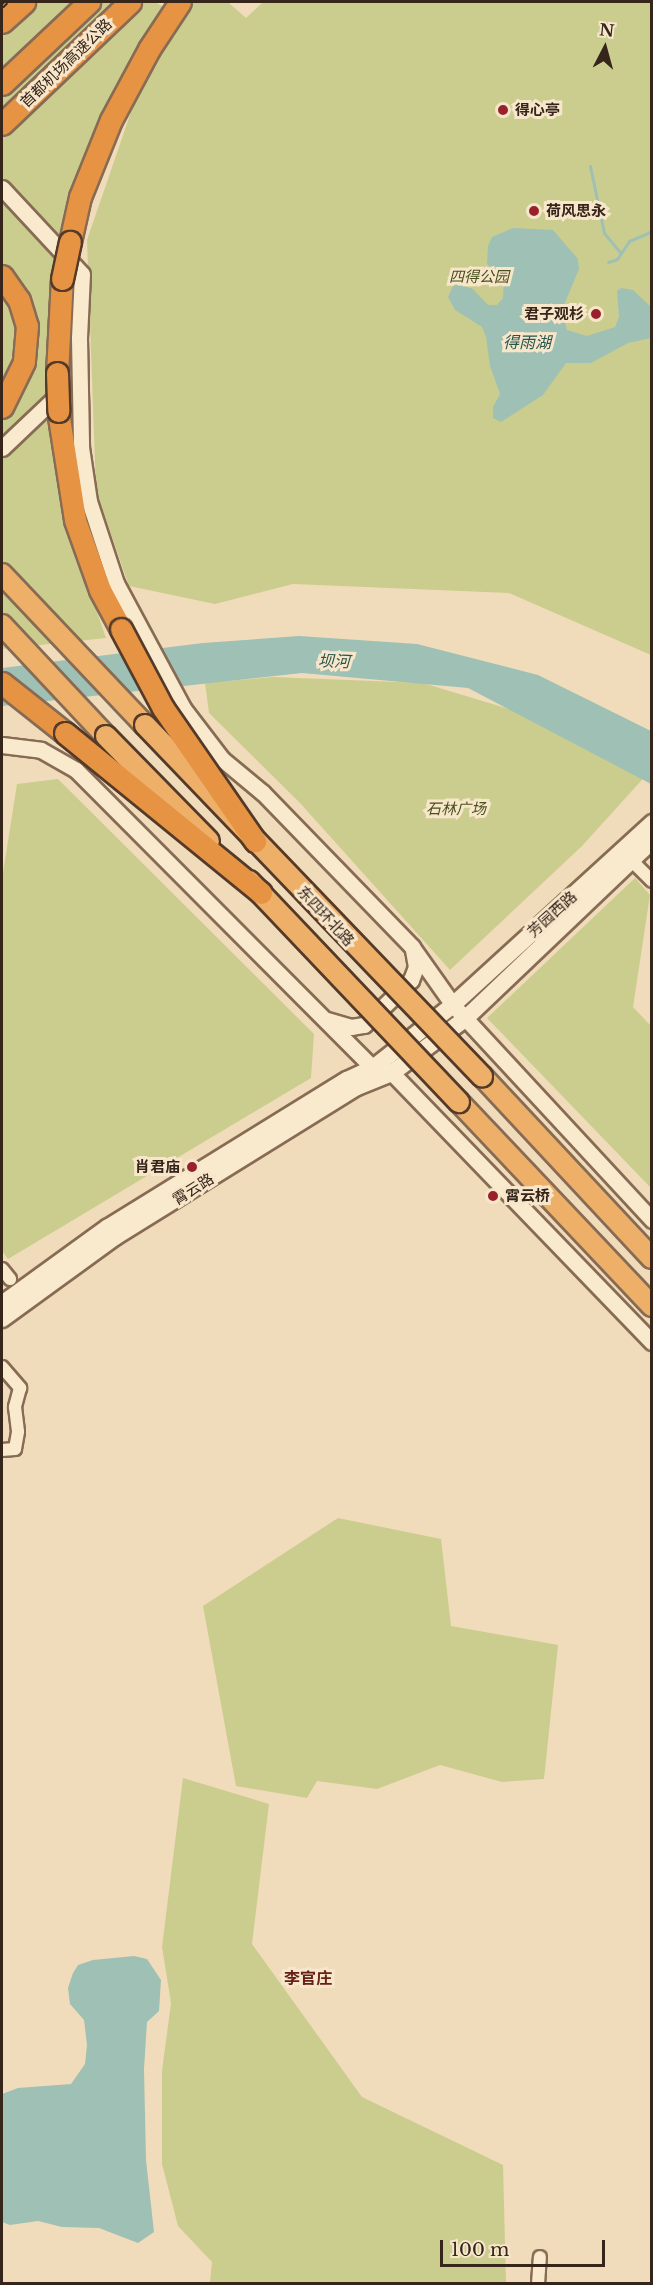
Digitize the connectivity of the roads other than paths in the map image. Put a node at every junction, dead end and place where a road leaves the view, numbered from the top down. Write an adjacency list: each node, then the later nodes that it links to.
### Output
1 (24, 2): 5 (highway)
2 (88, 2): 6 (highway, 首都机场高速公路)
3 (130, 2): 7 (highway, 首都机场高速公路)
4 (180, 2): 15 (highway, bridge)
5 (2, 22)
6 (2, 84)
7 (2, 124)
8 (2, 188): 10 (street)
9 (2, 276): 11 (highway)
10 (79, 375): 12 (street); 15 (street)
11 (2, 407)
12 (2, 448)
13 (2, 574): 19 (highway, 东四环北路, bridge)
14 (2, 625): 23 (highway, 东四环北路, bridge)
15 (130, 628): 19 (highway, bridge); 24 (street)
16 (2, 683): 23 (highway, bridge)
17 (2, 745): 26 (street)
18 (651, 823): 25 (main road, 芳园西路)
19 (255, 841): 31 (highway, 东四环北路, bridge)
20 (651, 842): 21 (main road, 芳园西路)
21 (632, 861): 22 (street); 27 (main road, 芳园西路)
22 (651, 881)
23 (261, 893): 35 (highway, 东四环北路, bridge)
24 (412, 947): 25 (street); 26 (street)
25 (453, 1005): 27 (street); 28 (main road, 芳园西路)
26 (321, 1018): 28 (street)
27 (465, 1019): 29 (main road, 芳园西路); 30 (street)
28 (373, 1068): 29 (street); 34 (main road, 霄云路)
29 (392, 1072): 36 (main road, 霄云路); 37 (street)
30 (651, 1220)
31 (651, 1258)
32 (2, 1269): 33 (street)
33 (10, 1279)
34 (2, 1304)
35 (651, 1306)
36 (2, 1319)
37 (651, 1342)
38 (2, 1367): 39 (street)
39 (2, 1450)
40 (540, 2257): 41 (street)
41 (538, 2283)

